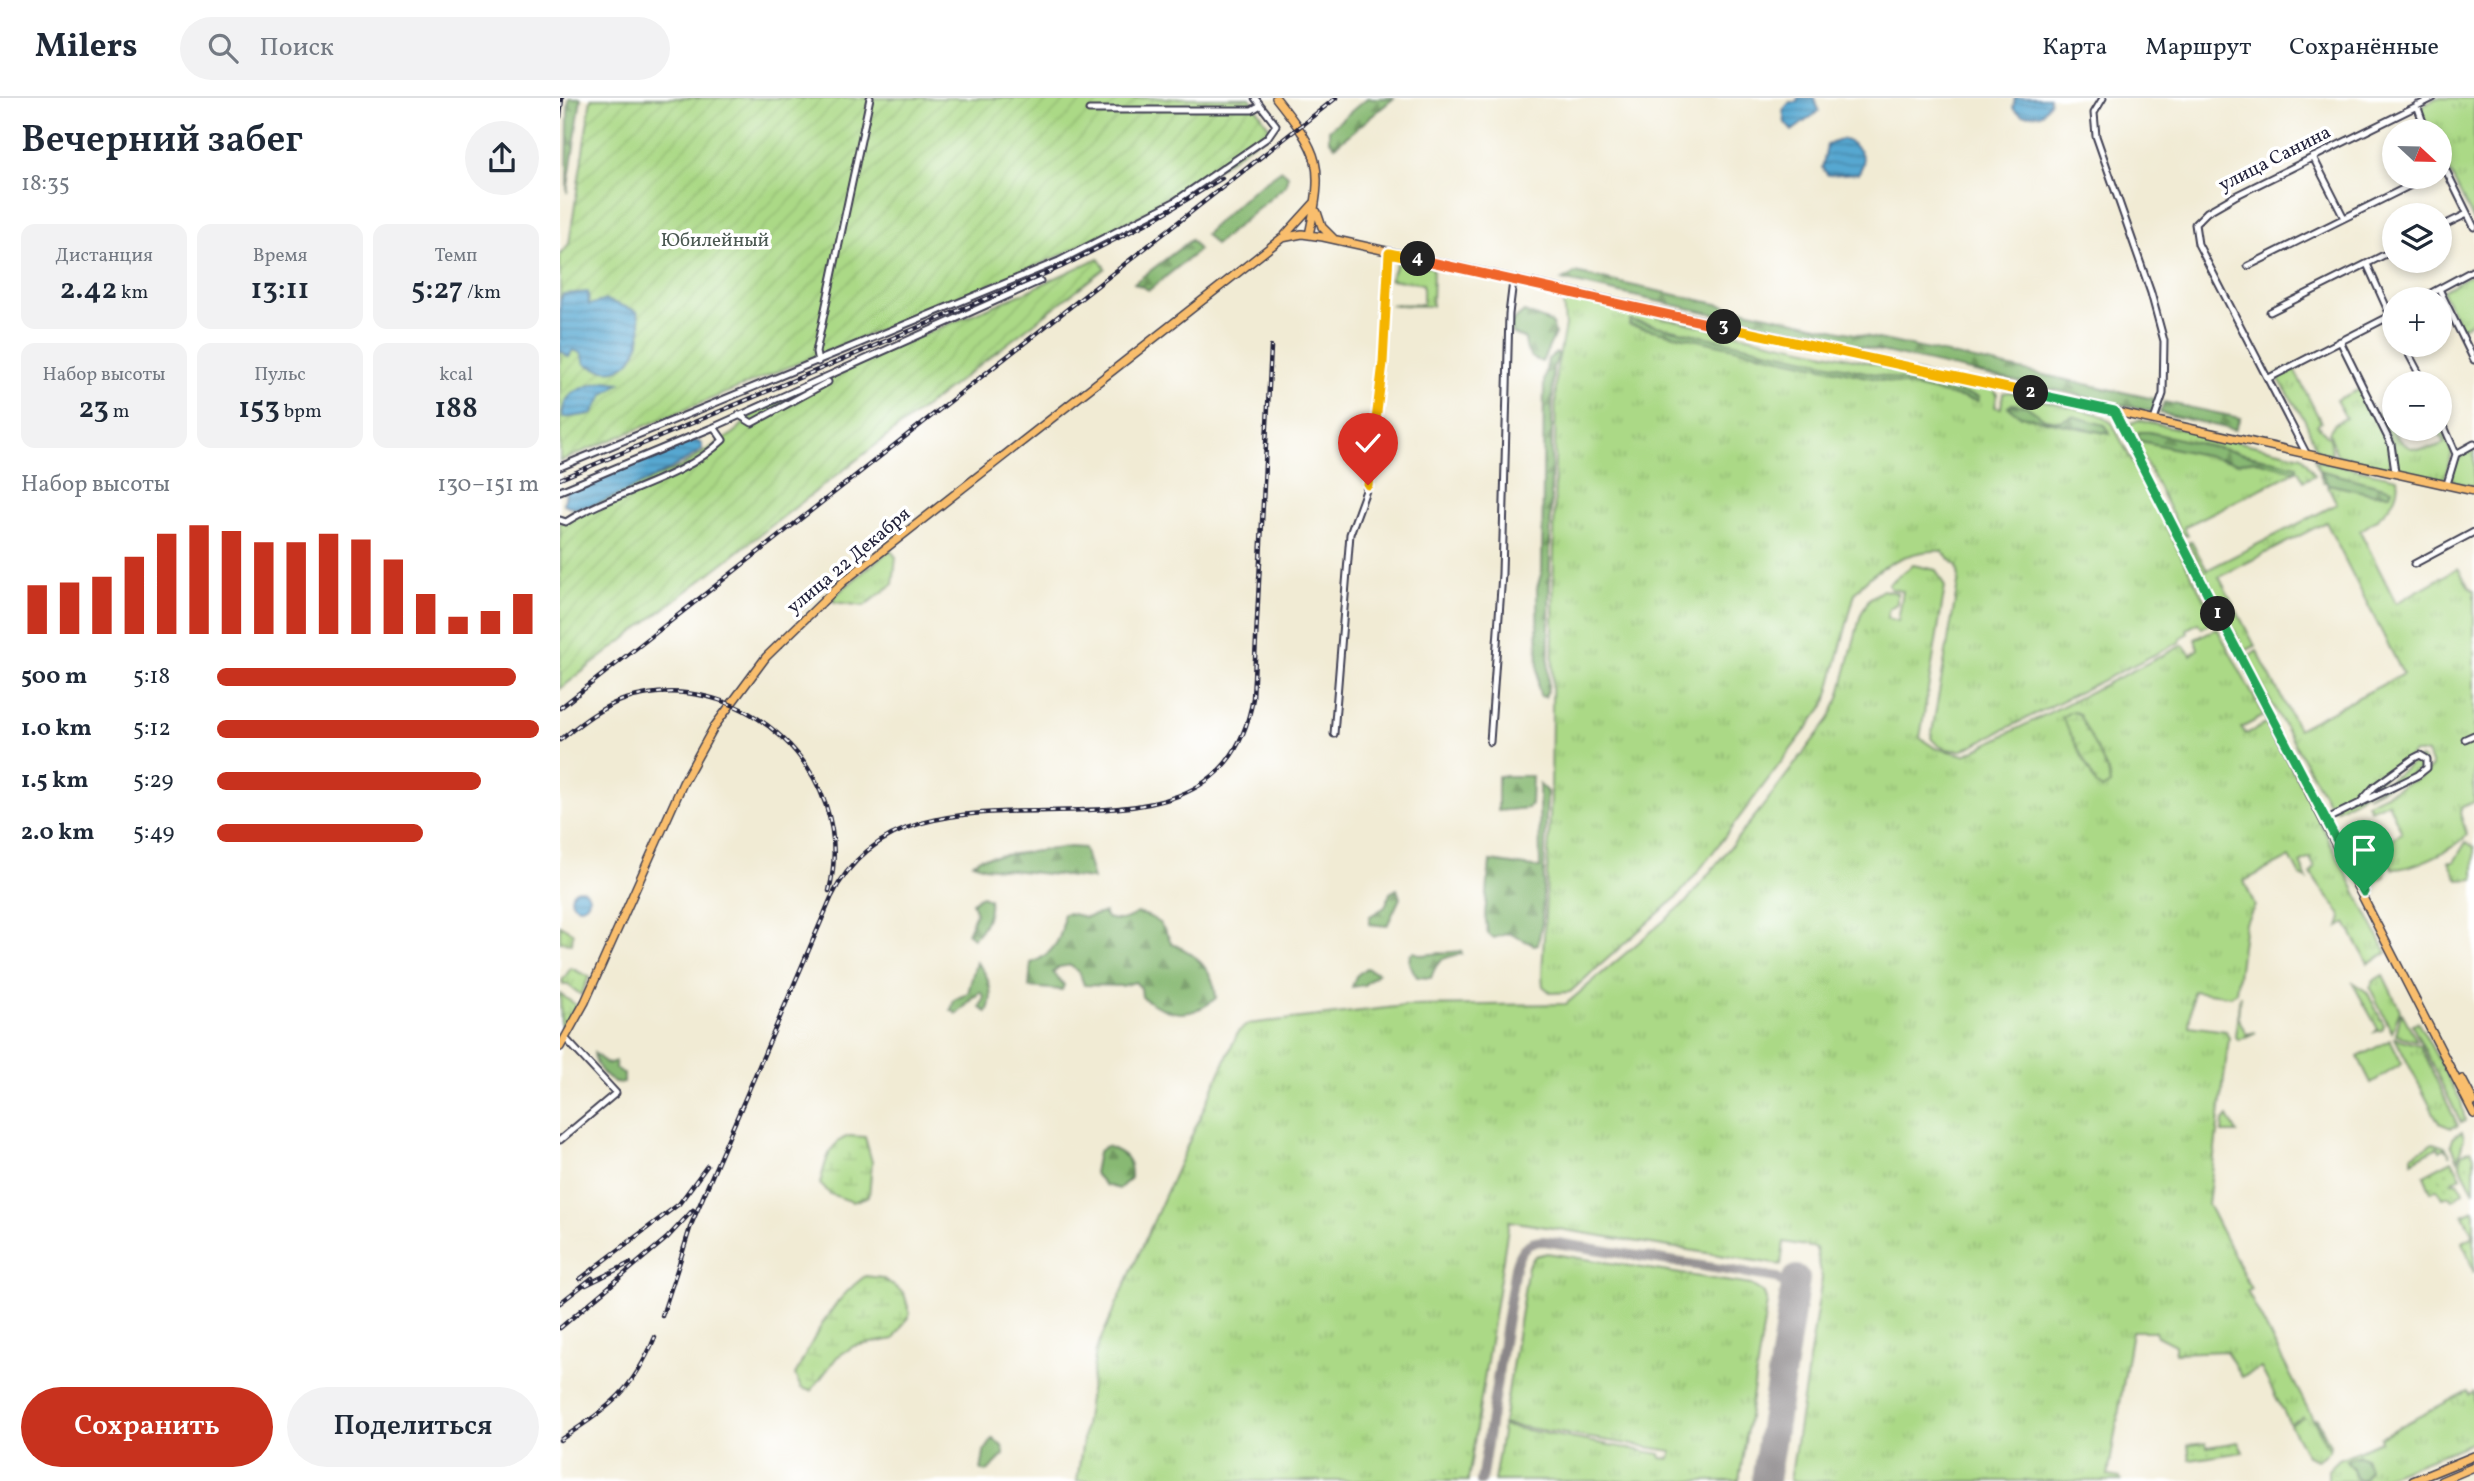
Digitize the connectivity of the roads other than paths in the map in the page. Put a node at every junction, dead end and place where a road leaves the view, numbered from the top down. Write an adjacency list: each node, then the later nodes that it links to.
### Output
1 (870, 98): 35 (street)
2 (1255, 98): 7 (street)
3 (1276, 98): 13 (main road)
4 (2103, 98): 40 (street)
5 (2433, 98): 6 (street, улица Санина)
6 (2417, 105): 9 (street); 10 (street, улица Санина)
7 (1259, 106): 8 (street); 35 (street)
8 (1089, 110)
9 (2422, 119)
10 (2313, 157): 15 (street); 36 (street, улица Санина)
11 (2452, 187): 14 (street)
12 (2403, 189): 15 (street)
13 (1317, 198): 18 (main road); 19 (main road, улица 22 Декабря); 20 (main road)
14 (2467, 214): 16 (street); 17 (street)
15 (2344, 218): 24 (street)
16 (2452, 221)
17 (2474, 228)
18 (1309, 235): 19 (main road); 20 (main road)
19 (1282, 238): 60 (main road, улица 22 Декабря)
20 (1338, 241): 21 (main road)
21 (1389, 253): 27 (main road); 54 (street)
22 (2382, 256): 23 (street)
23 (2367, 264): 29 (street); 30 (street)
24 (2248, 266)
25 (2474, 270): 28 (street)
26 (1040, 281): 39 (street)
27 (1513, 281): 38 (main road); 57 (street)
28 (2443, 287)
29 (2382, 293)
30 (2270, 312)
31 (2452, 315): 34 (street)
32 (2382, 320): 33 (street)
33 (2340, 341): 36 (street); 47 (street)
34 (2474, 359)
35 (818, 362): 46 (street)
36 (2269, 378): 44 (street)
37 (828, 382): 39 (street)
38 (2114, 411): 40 (main road); 59 (main road)
39 (740, 415): 41 (street)
40 (2154, 420): 44 (main road)
41 (714, 427): 49 (street); 51 (street)
42 (2451, 441): 45 (street)
43 (2474, 444): 45 (street)
44 (2306, 453): 47 (main road)
45 (2456, 454): 48 (street)
46 (560, 467)
47 (2395, 472): 48 (main road)
48 (2447, 484): 50 (main road)
49 (560, 491)
50 (2474, 491)
51 (560, 520)
52 (2474, 532): 53 (street)
53 (2414, 564)
54 (1334, 734)
55 (2474, 735): 56 (street)
56 (2465, 739)
57 (1490, 742)
58 (2358, 804): 58 (street); 59 (street)
59 (2325, 820): 62 (main road); 63 (main road)
60 (566, 1039): 61 (main road, улица 22 Декабря); 64 (street)
61 (560, 1047)
62 (2474, 1102)
63 (2474, 1114)
64 (560, 1140)
65 (2474, 1456): 67 (main road)
66 (2474, 1466): 68 (main road)
67 (2413, 1481)
68 (2441, 1481)

